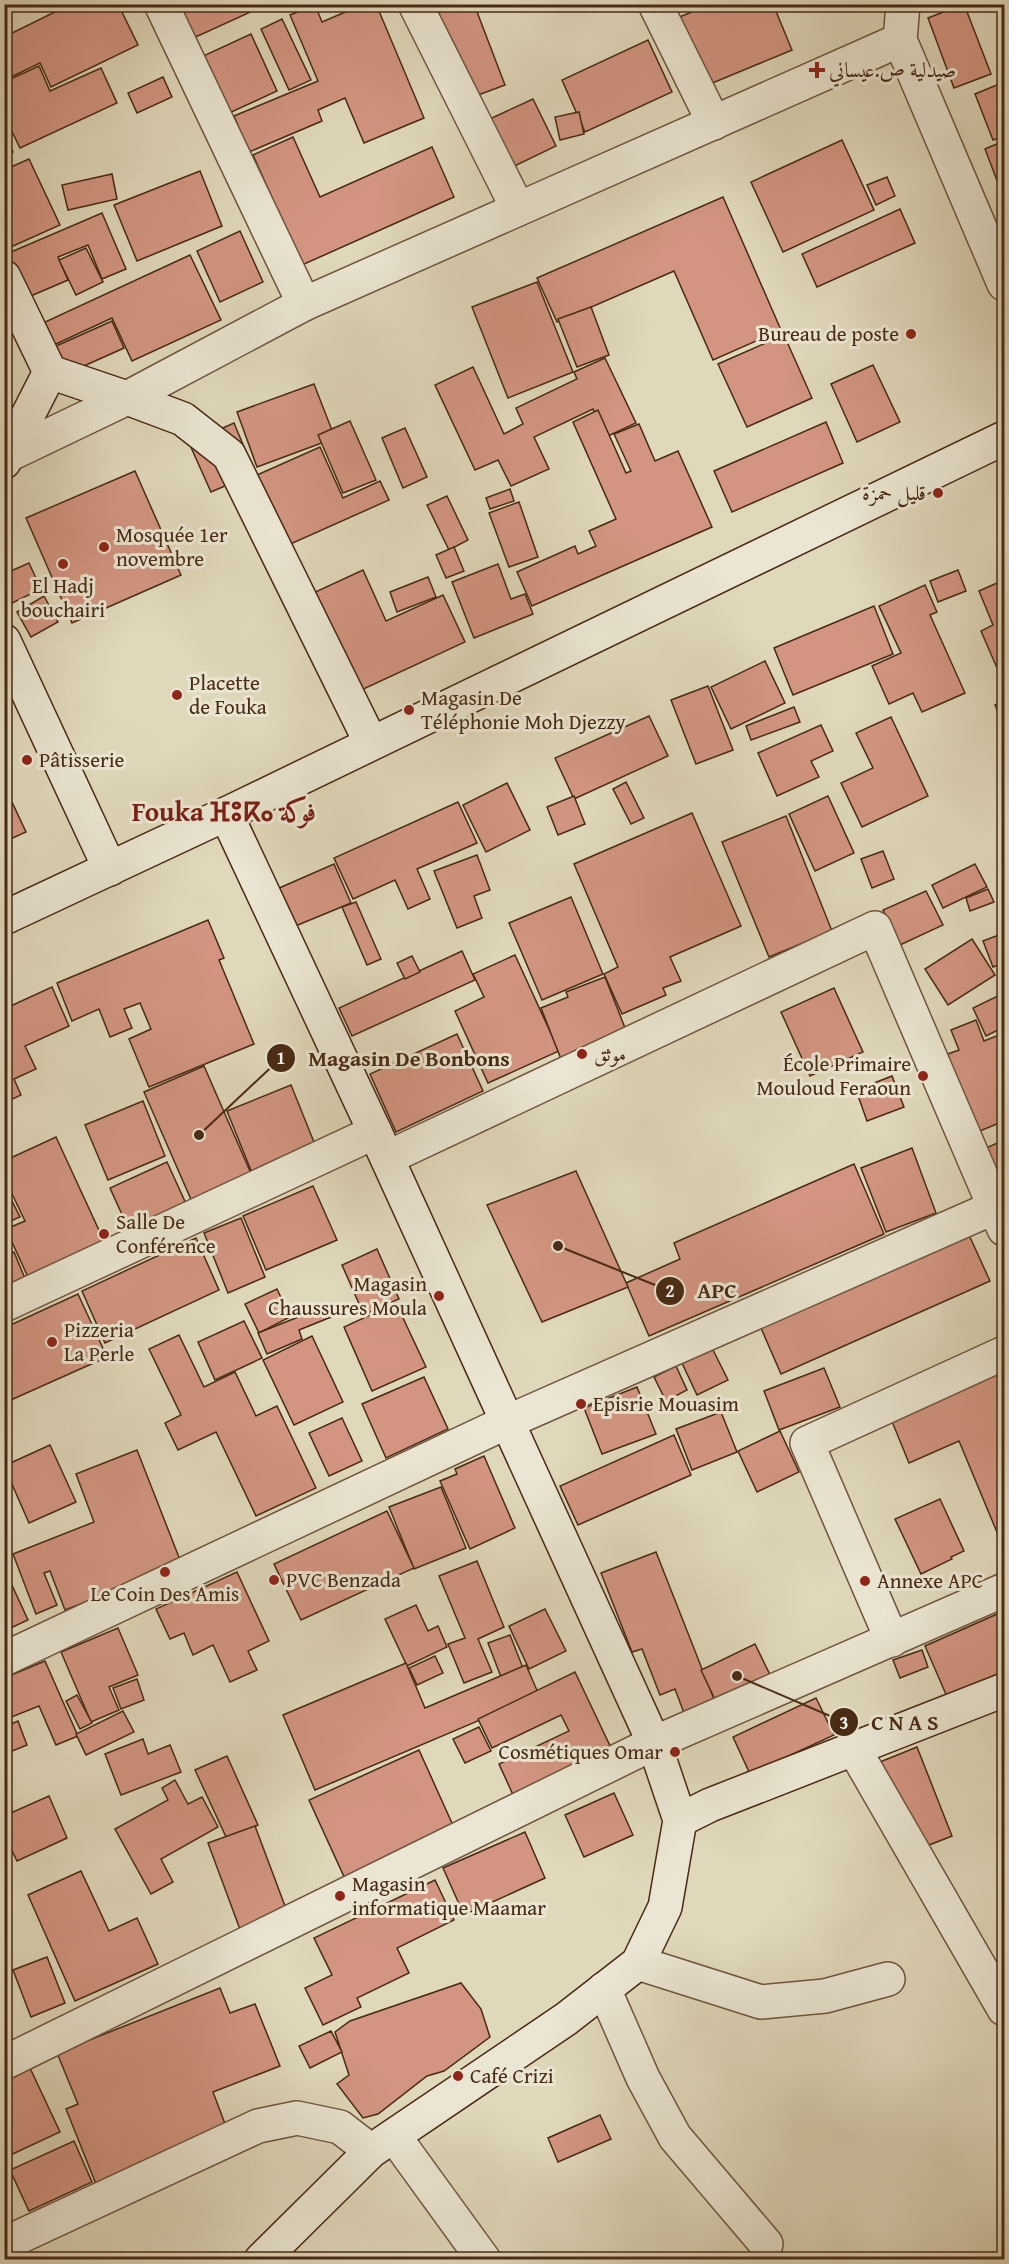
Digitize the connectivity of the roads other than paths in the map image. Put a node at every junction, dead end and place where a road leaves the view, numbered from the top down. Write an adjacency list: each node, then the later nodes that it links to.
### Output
1 (161, 4): 10 (street)
2 (415, 4): 7 (street)
3 (655, 4): 6 (street)
4 (903, 4): 5 (street)
5 (900, 40): 6 (street); 9 (street)
6 (714, 123): 7 (street)
7 (518, 209): 10 (street)
8 (4, 277): 11 (street)
9 (1005, 284)
10 (304, 304): 12 (street)
11 (50, 372): 12 (street); 14 (street)
12 (127, 398): 14 (street); 16 (street)
13 (1005, 438): 16 (street)
14 (6, 458)
15 (4, 641): 18 (street)
16 (371, 743): 17 (street)
17 (226, 814): 18 (street); 20 (street)
18 (110, 868): 19 (street)
19 (4, 918)
20 (381, 1145): 21 (street); 22 (street); 24 (street)
21 (1000, 1218): 24 (street)
22 (4, 1305)
23 (1005, 1353): 26 (street)
24 (507, 1422): 27 (street); 29 (street)
25 (1005, 1590): 26 (street)
26 (892, 1640): 29 (street)
27 (4, 1659)
28 (1005, 1690): 30 (street)
29 (654, 1743): 31 (street); 36 (street)
30 (854, 1749): 31 (street); 35 (street)
31 (680, 1820): 32 (street)
32 (638, 1963): 33 (street); 34 (street)
33 (888, 1979)
34 (604, 1989): 37 (street); 39 (street)
35 (1005, 2009)
36 (4, 2063)
37 (382, 2143): 38 (street); 40 (street); 41 (street)
38 (4, 2244)
39 (766, 2244)
40 (261, 2259)
41 (484, 2259)

